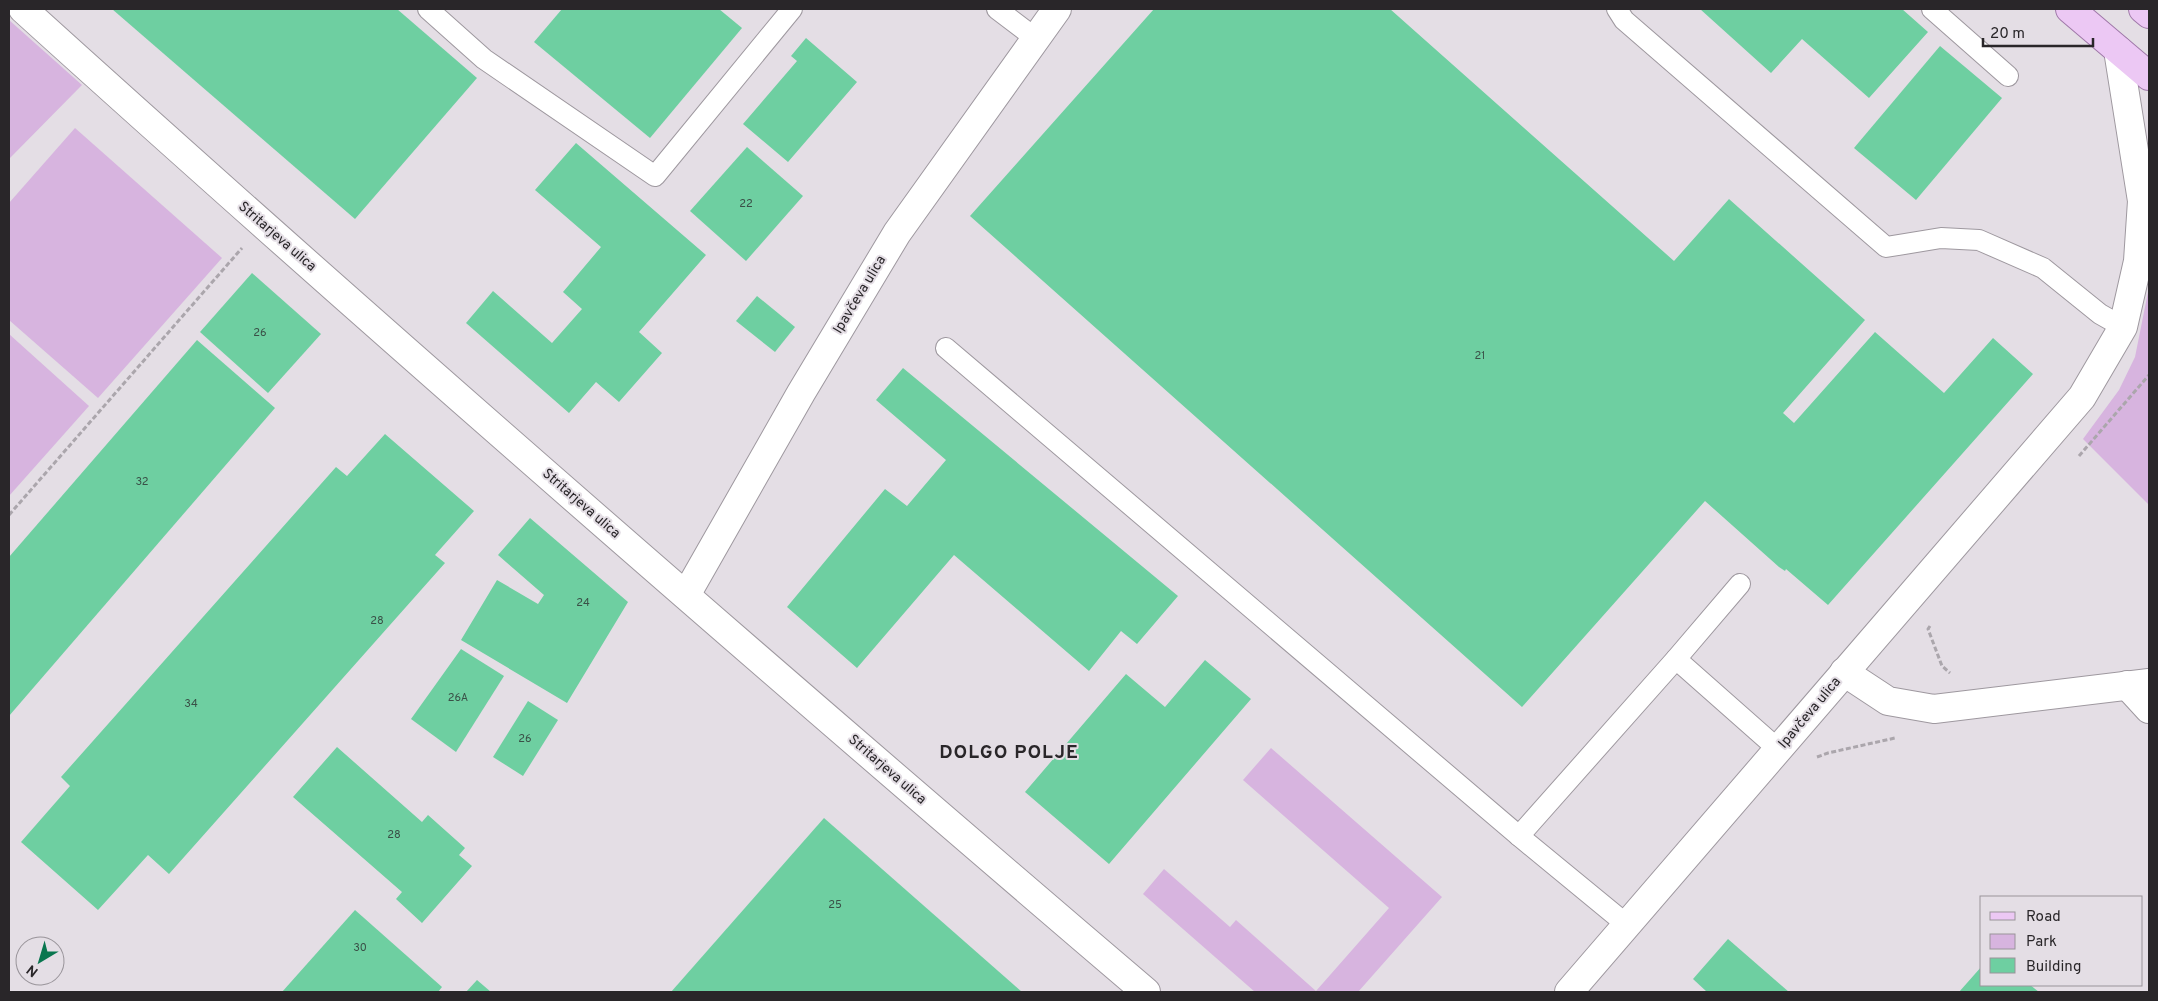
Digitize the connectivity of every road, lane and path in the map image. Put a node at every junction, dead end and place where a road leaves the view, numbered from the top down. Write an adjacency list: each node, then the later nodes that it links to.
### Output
1 (23, 9): 16 (street, Stritarjeva ulica)
2 (428, 9): 3 (lane)
3 (792, 9)
4 (996, 9): 11 (lane)
5 (1057, 9): 11 (street, Ipavčeva ulica)
6 (1617, 9): 17 (lane)
7 (1932, 9): 13 (lane)
8 (2070, 9): 12 (main road)
9 (2143, 9): 10 (main road)
10 (2149, 14)
11 (1035, 38): 23 (street, Ipavčeva ulica)
12 (2118, 50): 14 (main road); 15 (street)
13 (2008, 76)
14 (2149, 76)
15 (2145, 201): 17 (street)
16 (261, 224): 21 (path); 23 (street, Stritarjeva ulica)
17 (2123, 326): 26 (street)
18 (946, 348): 33 (lane)
19 (2149, 375): 20 (path)
20 (2077, 458)
21 (9, 515)
22 (1740, 584): 25 (lane)
23 (686, 595): 35 (street, Stritarjeva ulica)
24 (1935, 621): 27 (path)
25 (1676, 659): 31 (lane); 33 (lane)
26 (1844, 672): 28 (street, Ipavčeva ulica); 31 (street, Ipavčeva ulica)
27 (1953, 675)
28 (2138, 684): 29 (street)
29 (2149, 709)
30 (1902, 736): 32 (path)
31 (1779, 750): 34 (street, Ipavčeva ulica)
32 (1814, 758)
33 (1519, 836): 34 (lane)
34 (1626, 924): 36 (street, Ipavčeva ulica)
35 (1146, 992)
36 (1569, 992)

